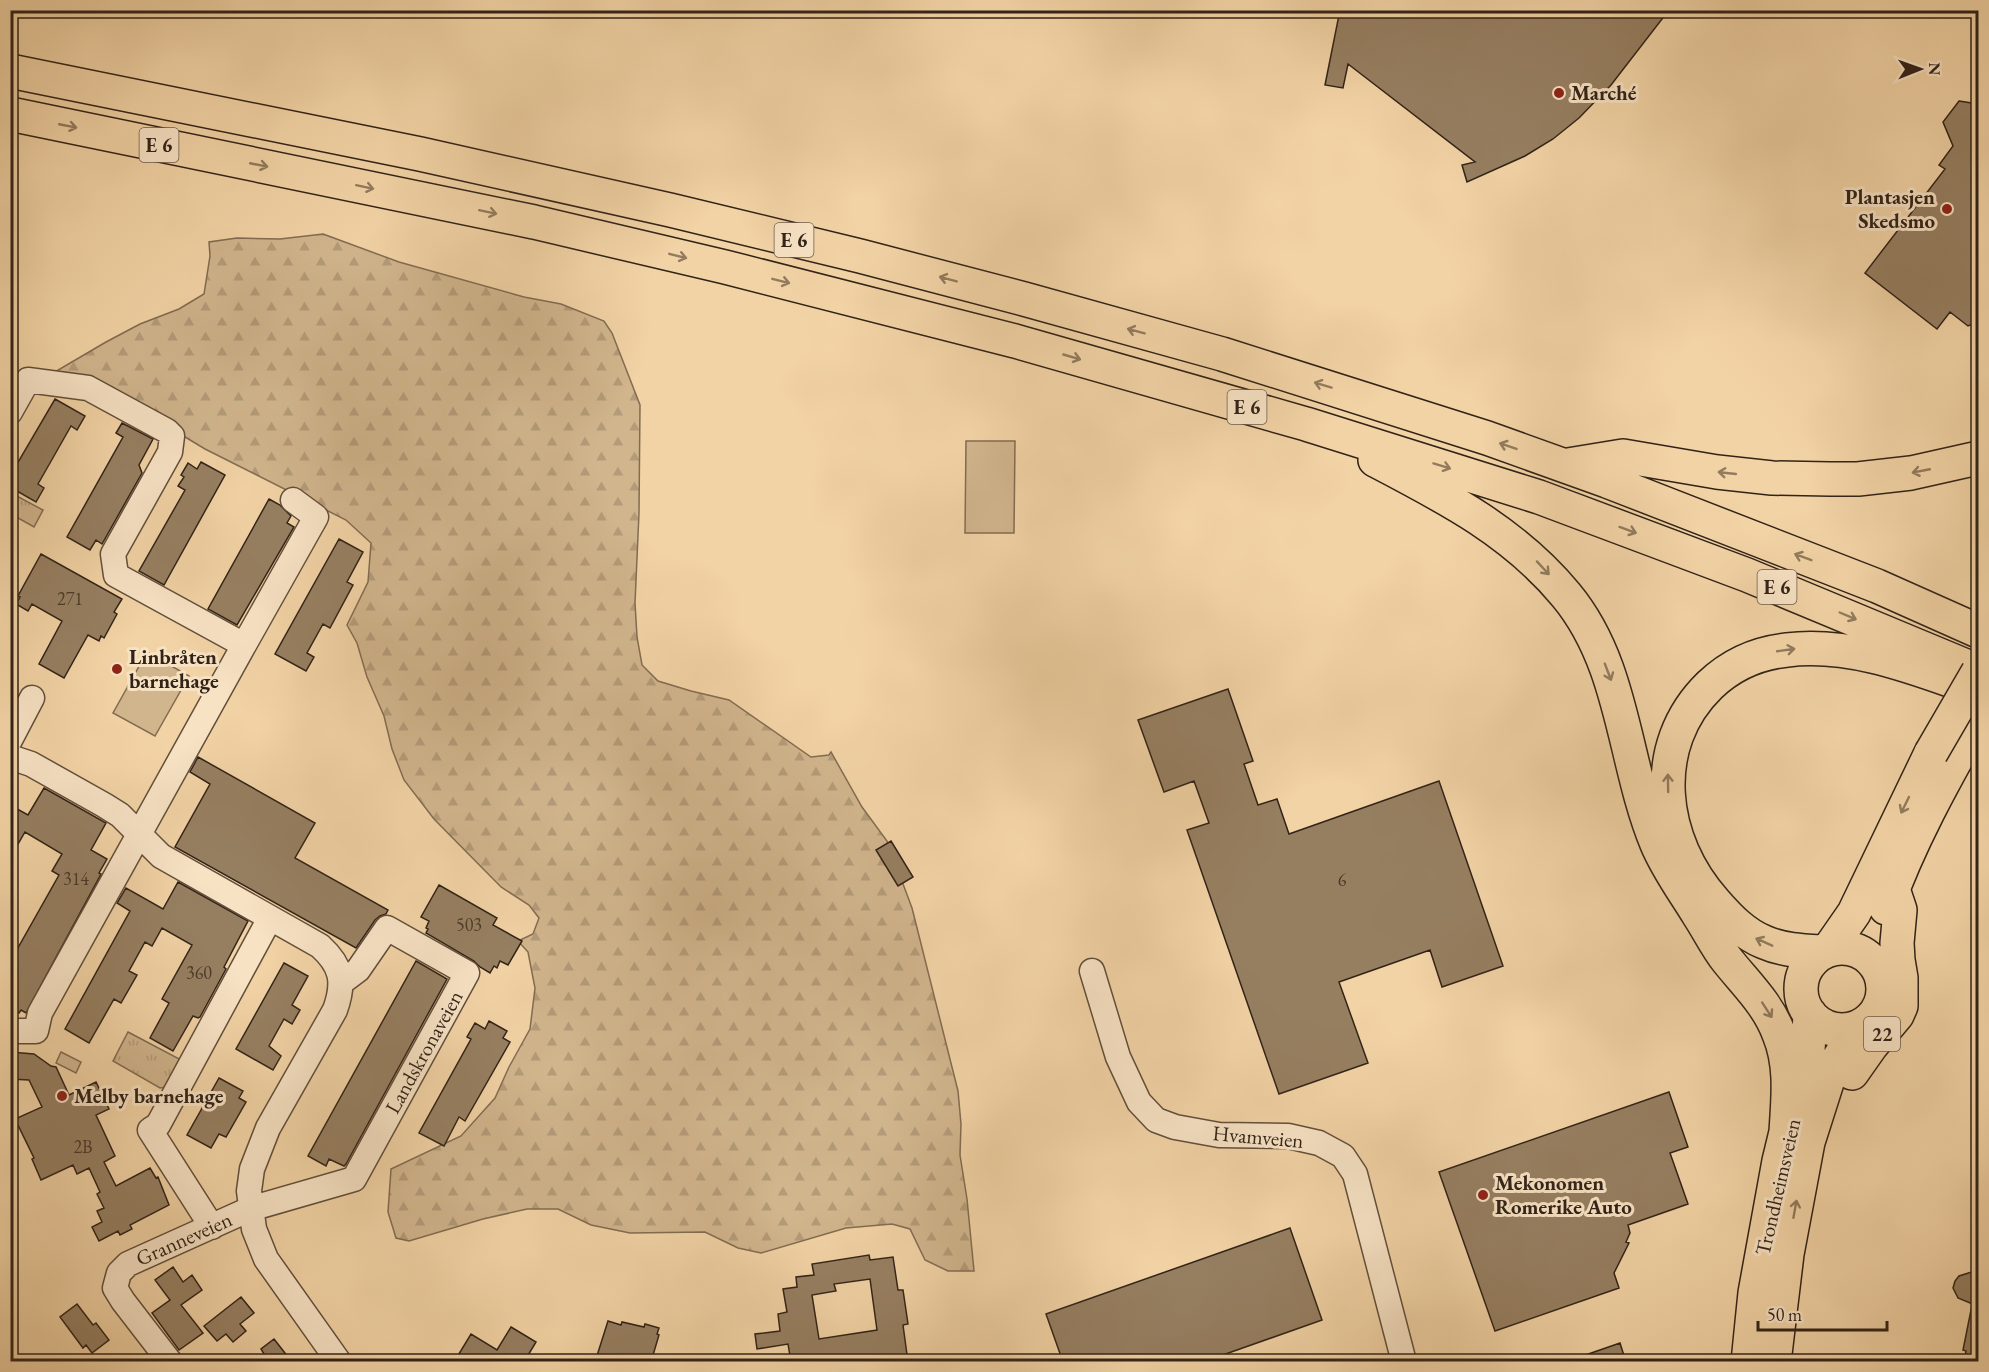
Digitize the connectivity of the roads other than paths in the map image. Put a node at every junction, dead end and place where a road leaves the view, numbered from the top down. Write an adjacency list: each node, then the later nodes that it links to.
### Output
1 (10, 71): 6 (highway, E 6, one-way to 1)
2 (10, 114): 4 (highway, E 6, one-way to 4)
3 (10, 412): 11 (street)
4 (1306, 424): 12 (highway, E 6, one-way to 12); 21 (highway, one-way to 21)
5 (1978, 458): 6 (highway, E 6, one-way to 6)
6 (1563, 466): 8 (highway, E 6, one-way to 6)
7 (293, 500): 11 (street)
8 (1925, 606): 9 (highway); 10 (highway, E 6)
9 (1978, 617)
10 (1978, 631)
11 (244, 645): 19 (street)
12 (1978, 671): 18 (highway, 22, bridge)
13 (1978, 691): 23 (highway, one-way to 13)
14 (32, 698): 16 (street)
15 (1978, 720): 18 (highway, 22)
16 (10, 740)
17 (10, 757): 19 (street)
18 (1942, 758): 20 (highway, 22); 23 (highway, 22, one-way to 23)
19 (139, 834): 22 (street); 29 (street)
20 (1893, 889): 24 (highway, 22); 31 (highway, 22)
21 (1696, 911): 27 (highway); 30 (highway, one-way to 30)
22 (270, 918): 26 (street); 33 (street)
23 (1825, 951): 24 (highway); 27 (highway, 22)
24 (1879, 969): 28 (highway, 22)
25 (1092, 971): 36 (street, Hvamveien)
26 (342, 982): 32 (street); 32 (street, Landskronaveien)
27 (1806, 1008): 28 (highway, 22); 30 (highway, Trondheimsveien / 22)
28 (1858, 1027): 31 (highway, Trondheimsveien / 22)
29 (10, 1031)
30 (1786, 1132): 37 (highway, Trondheimsveien / 22)
31 (1804, 1165): 38 (highway, Trondheimsveien / 22, one-way to 31)
32 (250, 1209): 33 (street, Granneveien); 35 (street)
33 (212, 1227): 34 (street, Granneveien)
34 (170, 1362)
35 (339, 1362)
36 (1404, 1362)
37 (1748, 1362)
38 (1774, 1362)

